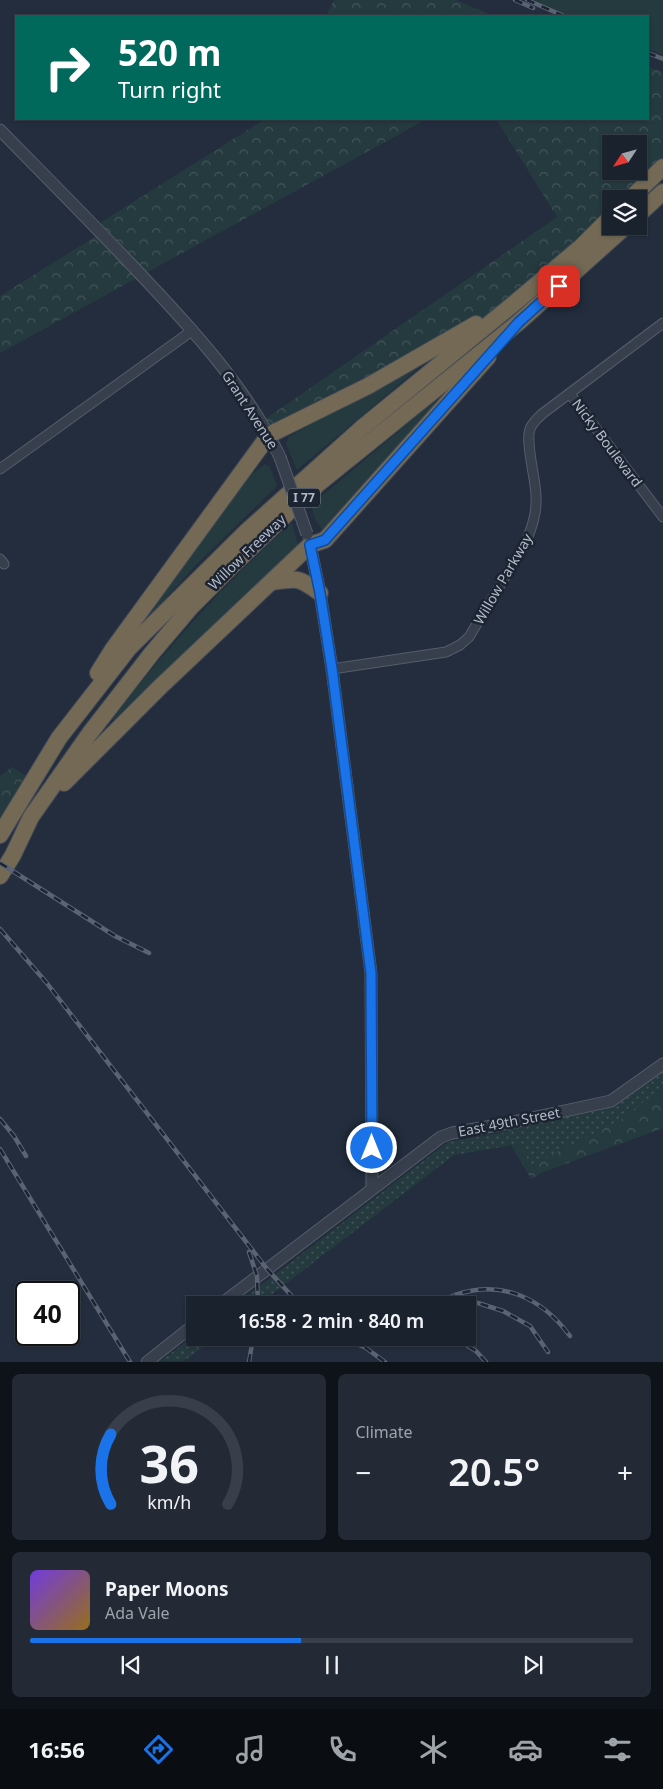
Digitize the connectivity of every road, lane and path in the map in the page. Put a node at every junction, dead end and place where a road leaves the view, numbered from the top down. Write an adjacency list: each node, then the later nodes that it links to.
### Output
1 (0, 130): 11 (street, Grant Avenue)
2 (663, 167): 3 (highway)
3 (639, 190)
4 (663, 192): 5 (highway)
5 (647, 207)
6 (602, 226): 8 (highway, Willow Freeway / I 77)
7 (616, 235): 9 (highway, Willow Freeway / I 77)
8 (517, 301): 13 (highway); 20 (highway, Willow Freeway / I 77)
9 (519, 322): 16 (highway); 21 (highway, Willow Freeway / I 77)
10 (663, 323): 12 (street, Willow Parkway)
11 (193, 330): 13 (street, Grant Avenue); 14 (street)
12 (570, 394): 15 (street, Nicky Boulevard); 19 (street, Willow Parkway)
13 (269, 435): 16 (street, Grant Avenue, bridge); 20 (highway)
14 (0, 469)
15 (662, 517)
16 (308, 540): 17 (highway); 18 (street, Grant Avenue)
17 (272, 582): 18 (highway); 21 (highway)
18 (320, 593): 19 (street, Grant Avenue)
19 (332, 669): 25 (street, Grant Avenue)
20 (59, 738): 22 (highway, Willow Freeway / I 77)
21 (31, 817): 23 (highway, Willow Freeway / I 77)
22 (0, 835)
23 (0, 876)
24 (663, 1064): 25 (street, East 49th Street)
25 (372, 1188): 26 (street, East 49th Street)
26 (232, 1296)
27 (186, 1331): 28 (street)
28 (147, 1362)

